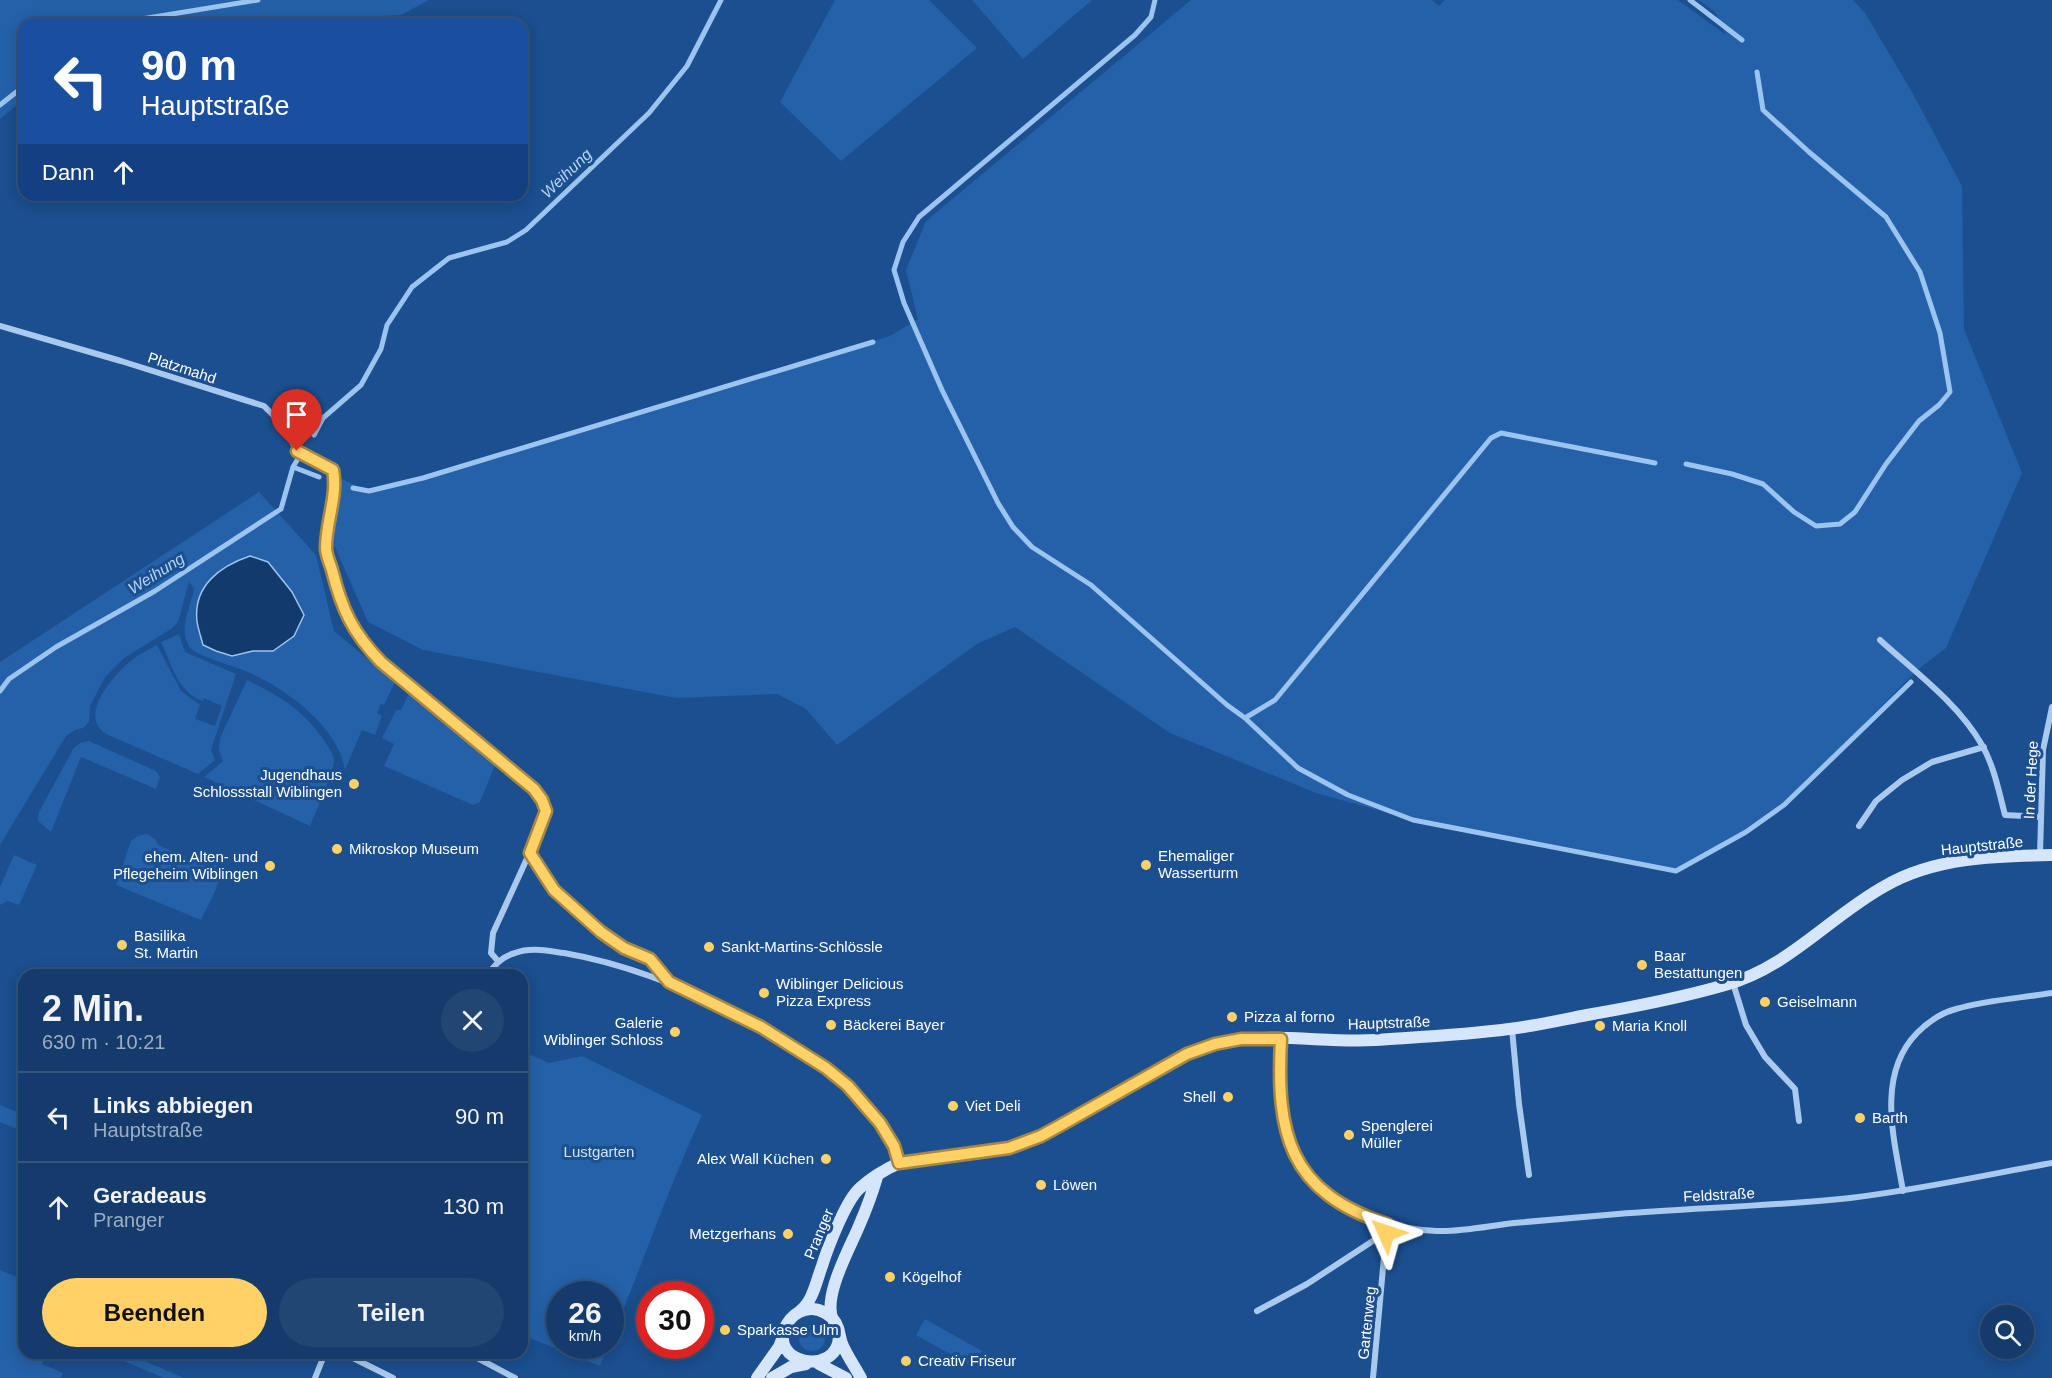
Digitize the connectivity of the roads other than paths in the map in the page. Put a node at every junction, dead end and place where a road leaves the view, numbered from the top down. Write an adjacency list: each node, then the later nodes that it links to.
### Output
1 (0, 326): 7 (street, Platzmahd)
2 (1880, 640): 4 (street)
3 (2052, 707): 5 (street, In der Hege)
4 (1984, 747): 5 (street); 6 (street)
5 (2041, 817): 8 (street, In der Hege)
6 (1859, 826)
7 (530, 853): 9 (street); 11 (street)
8 (2046, 855): 12 (main road, Hauptstraße)
9 (498, 962): 10 (street); 11 (street)
10 (493, 969)
11 (669, 982): 18 (street)
12 (1733, 983): 14 (main road, Hauptstraße); 16 (street)
13 (2052, 993): 22 (street)
14 (1512, 1029): 15 (main road, Hauptstraße); 20 (street)
15 (1281, 1039): 17 (main road, Hauptstraße); 23 (street, Feldstraße)
16 (1799, 1121)
17 (969, 1154): 18 (main road, Pranger)
18 (899, 1163): 21 (main road, Pranger)
19 (2052, 1163): 22 (street, Feldstraße)
20 (1529, 1175)
21 (877, 1177): 25 (main road, Pranger); 27 (main road)
22 (1903, 1191): 23 (street, Feldstraße)
23 (1387, 1224): 24 (street)
24 (1386, 1233): 26 (street); 42 (street, Gartenweg)
25 (800, 1311): 27 (main road); 28 (main road)
26 (1257, 1311)
27 (833, 1320): 29 (main road)
28 (783, 1337): 33 (main road); 38 (main road)
29 (839, 1337): 34 (main road); 41 (main road)
30 (323, 1359): 35 (street)
31 (355, 1359): 36 (street)
32 (479, 1359): 37 (street)
33 (806, 1364): 34 (main road); 39 (main road)
34 (819, 1364): 40 (main road)
35 (315, 1378)
36 (393, 1378)
37 (515, 1378)
38 (757, 1378)
39 (772, 1378)
40 (846, 1378)
41 (861, 1378)
42 (1373, 1378)

